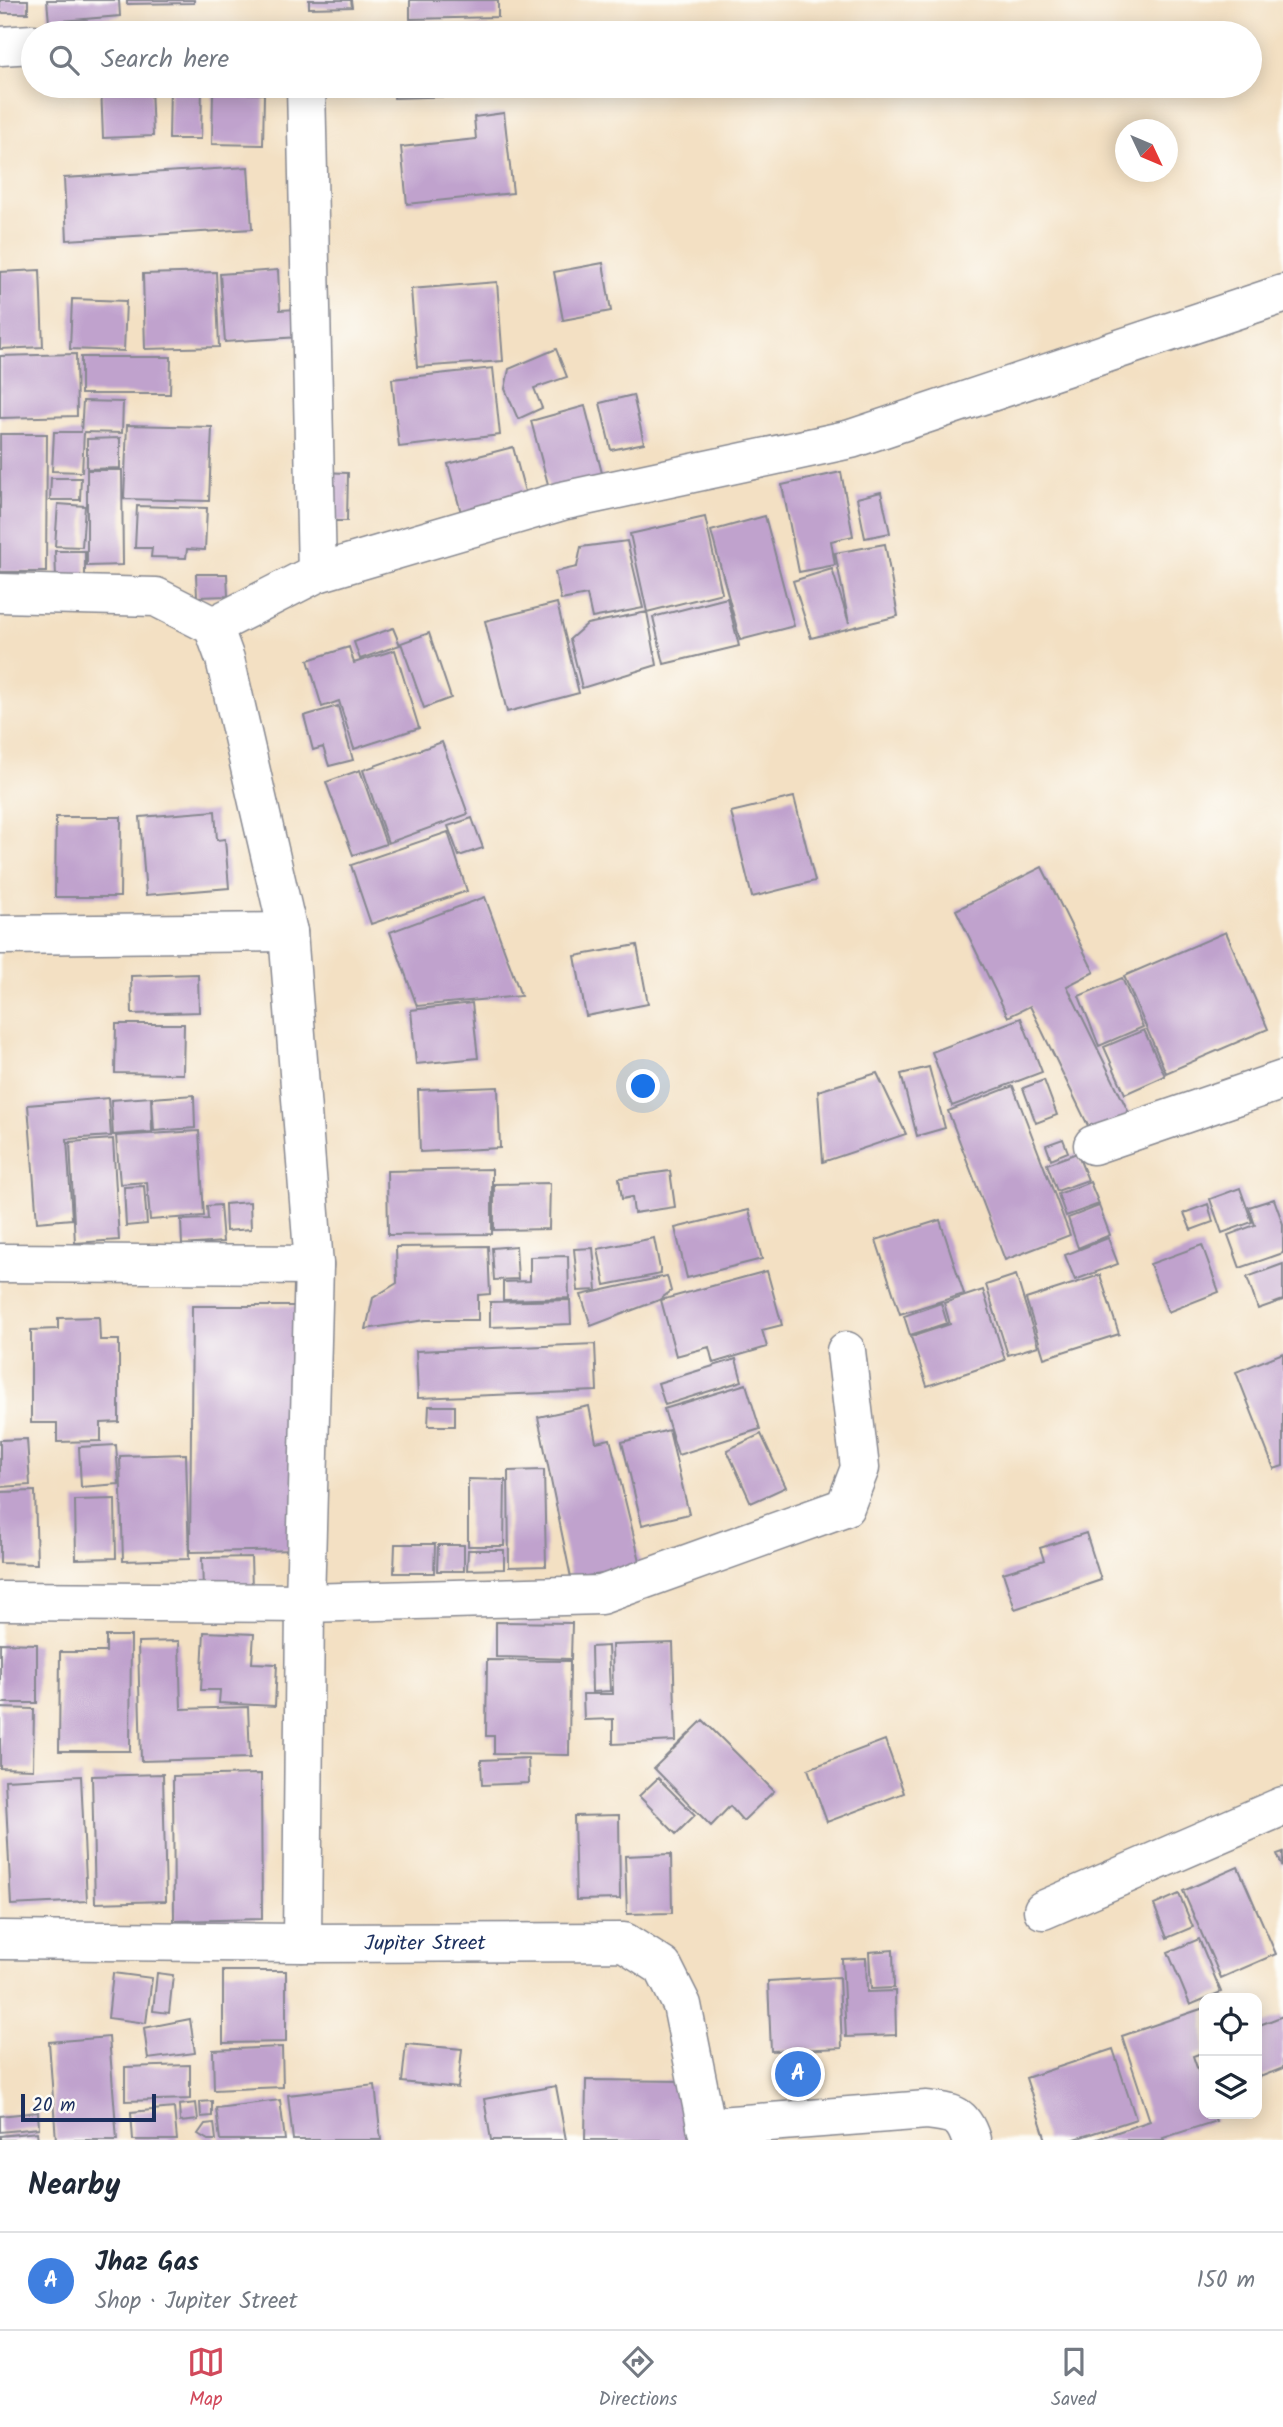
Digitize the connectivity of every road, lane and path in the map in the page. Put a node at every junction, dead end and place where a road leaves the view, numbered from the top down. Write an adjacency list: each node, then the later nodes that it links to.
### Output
1 (21, 45): 2 (street)
2 (0, 46)
3 (306, 98): 5 (street)
4 (1283, 294): 5 (street)
5 (317, 573): 7 (street)
6 (0, 593): 7 (street)
7 (214, 626): 8 (street)
8 (288, 932): 9 (street); 13 (street)
9 (0, 935)
10 (1283, 1080): 11 (street)
11 (1093, 1145)
12 (0, 1264): 13 (street)
13 (314, 1265): 16 (street)
14 (846, 1351): 16 (street)
15 (0, 1601): 16 (street)
16 (305, 1603): 20 (street)
17 (1283, 1806): 18 (street)
18 (1043, 1910)
19 (0, 1940): 20 (street, Jupiter Street)
20 (302, 1943): 21 (street, Jupiter Street)
21 (707, 2134): 22 (street)
22 (971, 2140)

